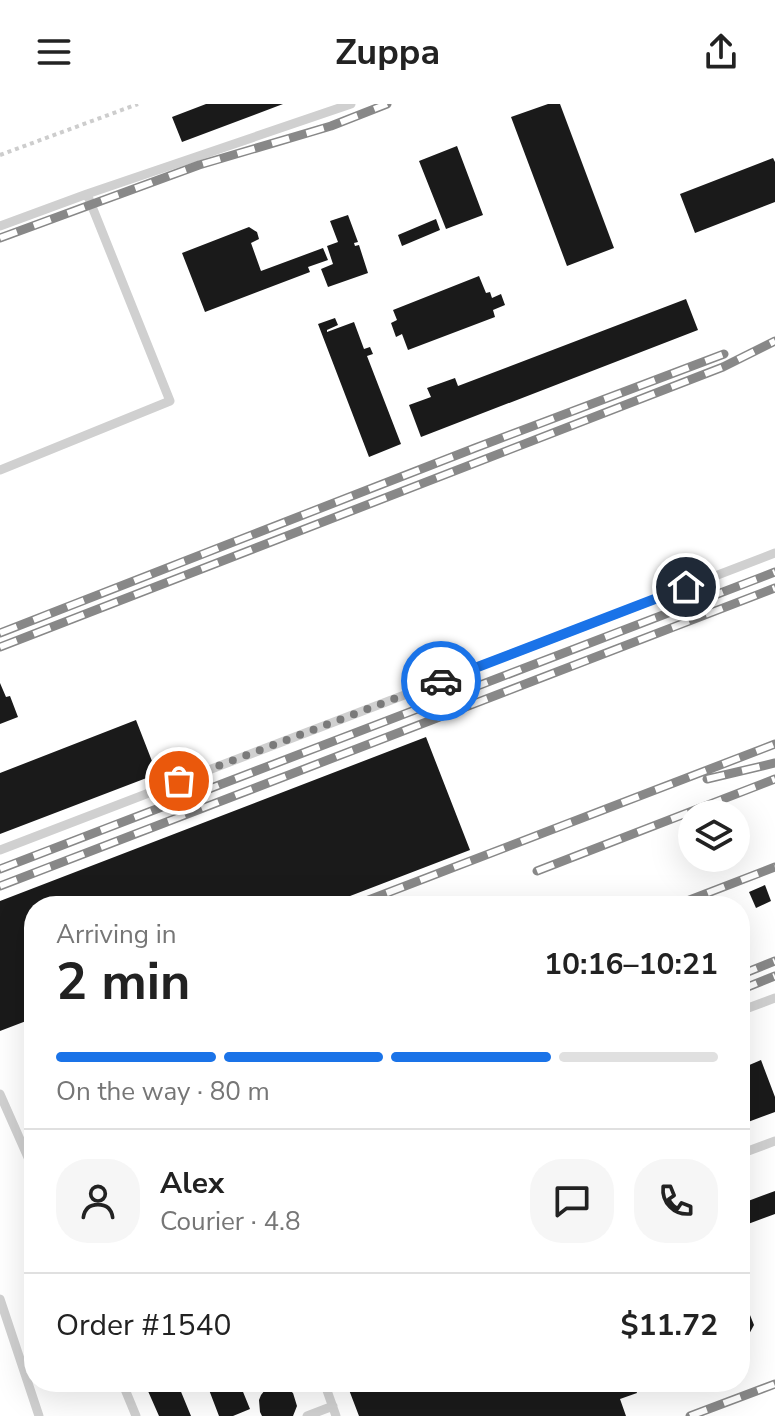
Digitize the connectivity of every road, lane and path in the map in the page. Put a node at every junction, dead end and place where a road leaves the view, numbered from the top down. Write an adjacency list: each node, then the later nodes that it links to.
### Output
1 (138, 104): 3 (path)
2 (351, 104): 4 (lane)
3 (0, 155)
4 (87, 194): 5 (lane); 6 (lane)
5 (0, 226)
6 (0, 470)
7 (775, 553): 8 (lane)
8 (0, 850)
9 (774, 1002): 10 (lane)
10 (750, 1008)
11 (0, 1094): 13 (lane)
12 (775, 1141): 14 (lane)
13 (24, 1148)
14 (750, 1150)
15 (0, 1299): 16 (lane)
16 (24, 1371)
17 (31, 1392): 21 (lane)
18 (126, 1392): 22 (lane)
19 (327, 1392): 20 (lane)
20 (334, 1411): 23 (lane)
21 (39, 1416)
22 (136, 1416)
23 (307, 1416)

